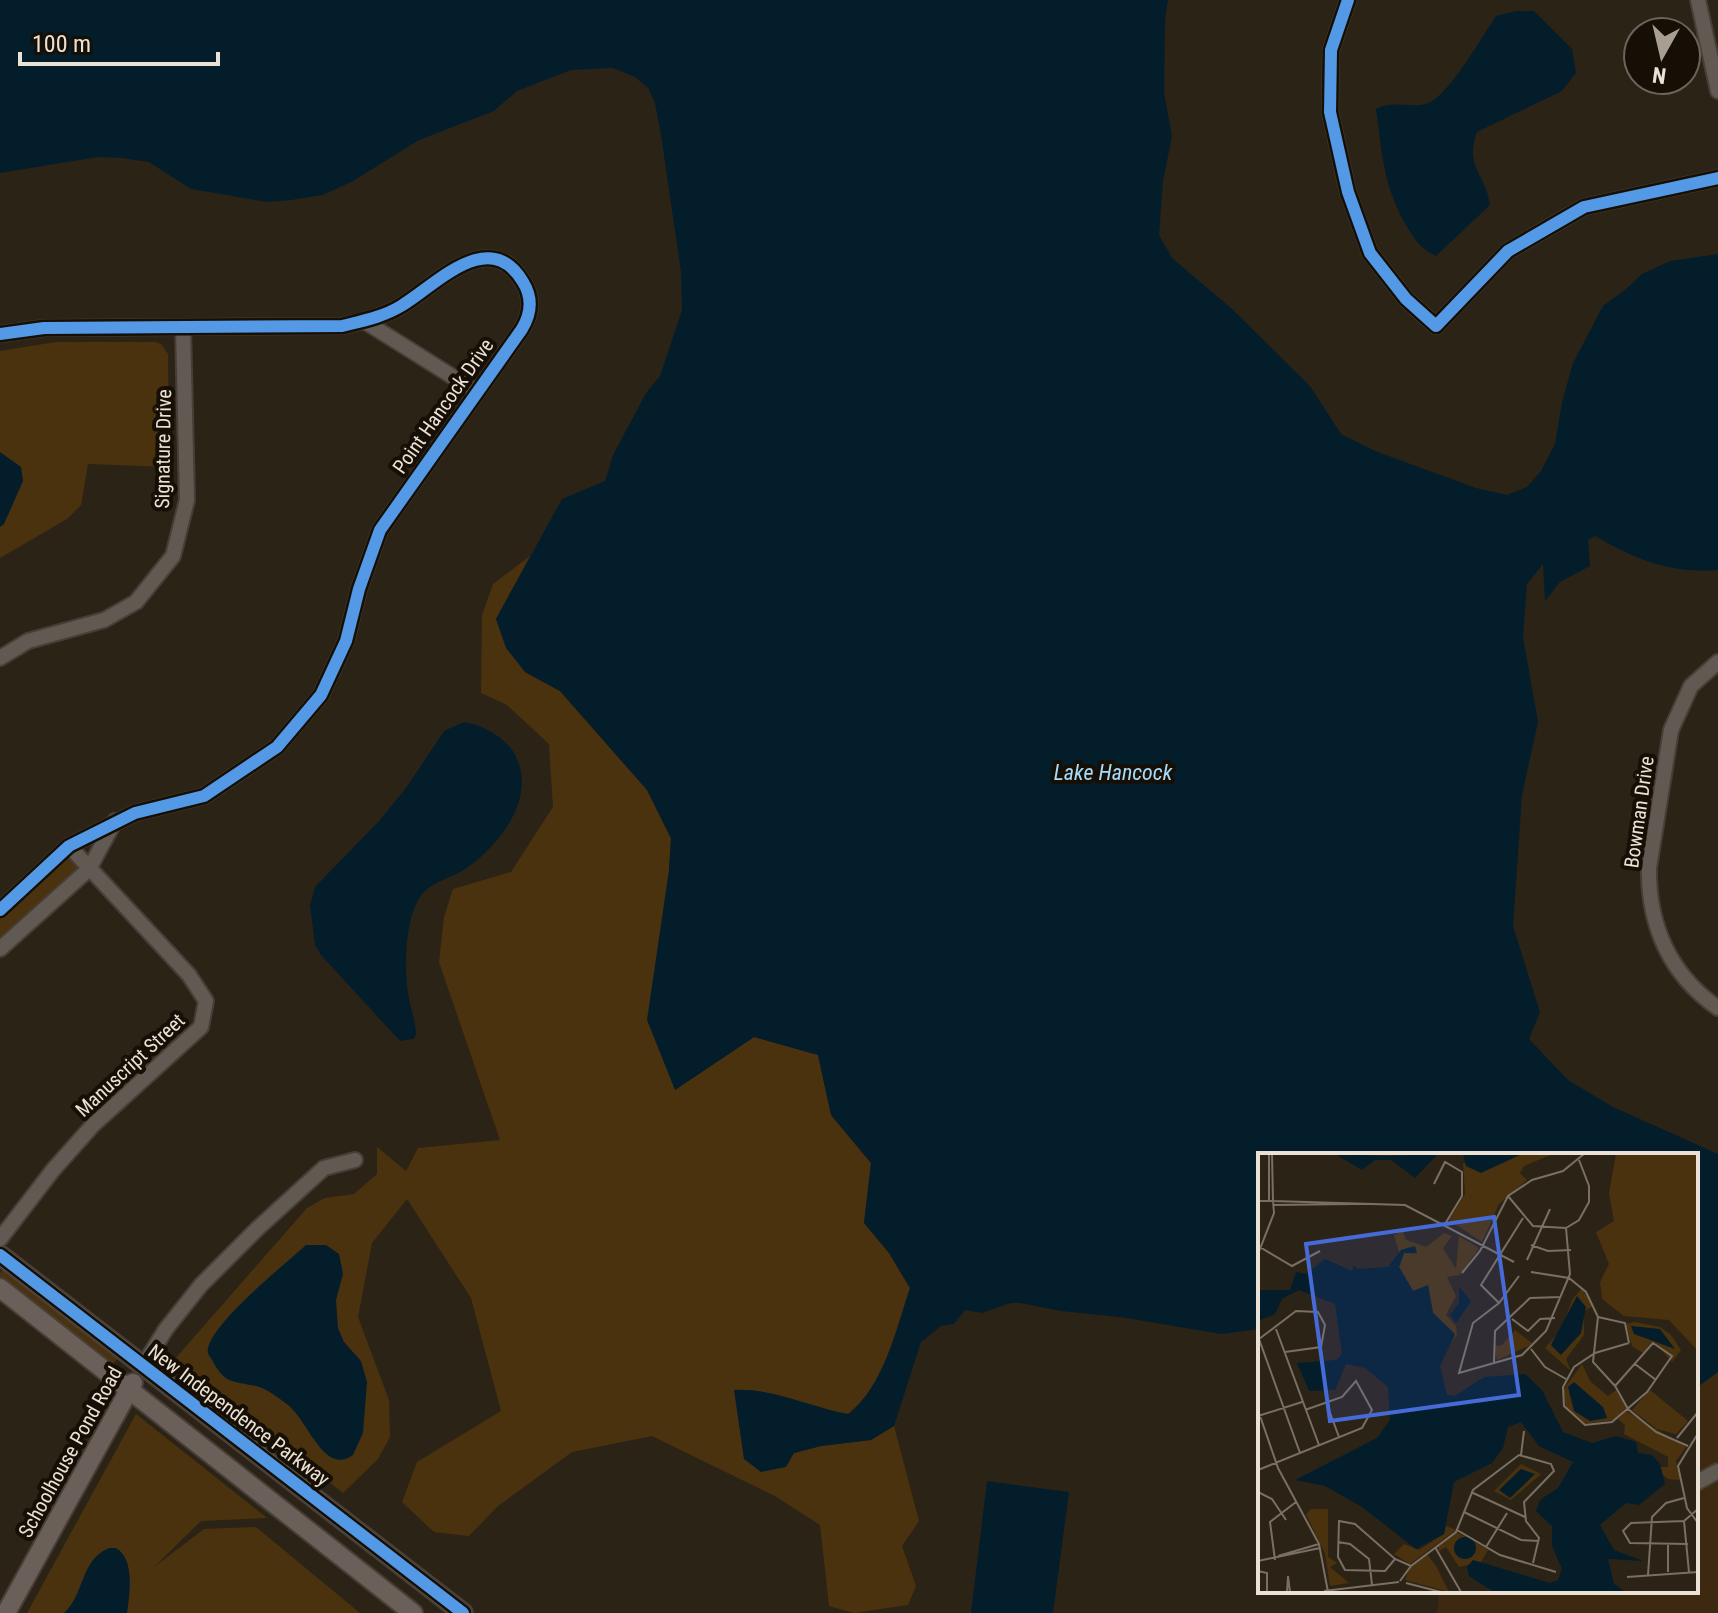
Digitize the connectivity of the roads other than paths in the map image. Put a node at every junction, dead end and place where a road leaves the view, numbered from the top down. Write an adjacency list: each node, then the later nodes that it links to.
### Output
1 (1348, 0): 4 (street)
2 (1698, 0): 3 (street)
3 (1718, 91)
4 (1718, 178)
5 (364, 321): 6 (street, Point Hancock Drive); 8 (street, Point Hancock Drive); 8 (street, Point Hancock Drive)
6 (183, 327): 7 (street, Point Hancock Drive); 9 (street, Signature Drive)
7 (0, 334)
8 (477, 392): 11 (street, Point Hancock Drive)
9 (0, 658)
10 (1718, 662): 16 (street, Bowman Drive)
11 (115, 821): 12 (street, Point Hancock Drive); 13 (street)
12 (69, 846): 13 (street, Manuscript Street); 14 (street, Point Hancock Drive)
13 (89, 869): 15 (street); 18 (street, Manuscript Street)
14 (0, 910)
15 (0, 949)
16 (1718, 1008)
17 (355, 1160): 21 (street, Schoolhouse Pond Road)
18 (0, 1239)
19 (0, 1255): 21 (street, New Independence Parkway)
20 (0, 1288): 22 (street)
21 (143, 1366): 22 (street, Schoolhouse Pond Road); 25 (street, New Independence Parkway)
22 (129, 1390): 26 (street, Schoolhouse Pond Road); 27 (street)
23 (1718, 1471): 24 (street)
24 (1698, 1482)
25 (456, 1611)
26 (6, 1613)
27 (413, 1613)

